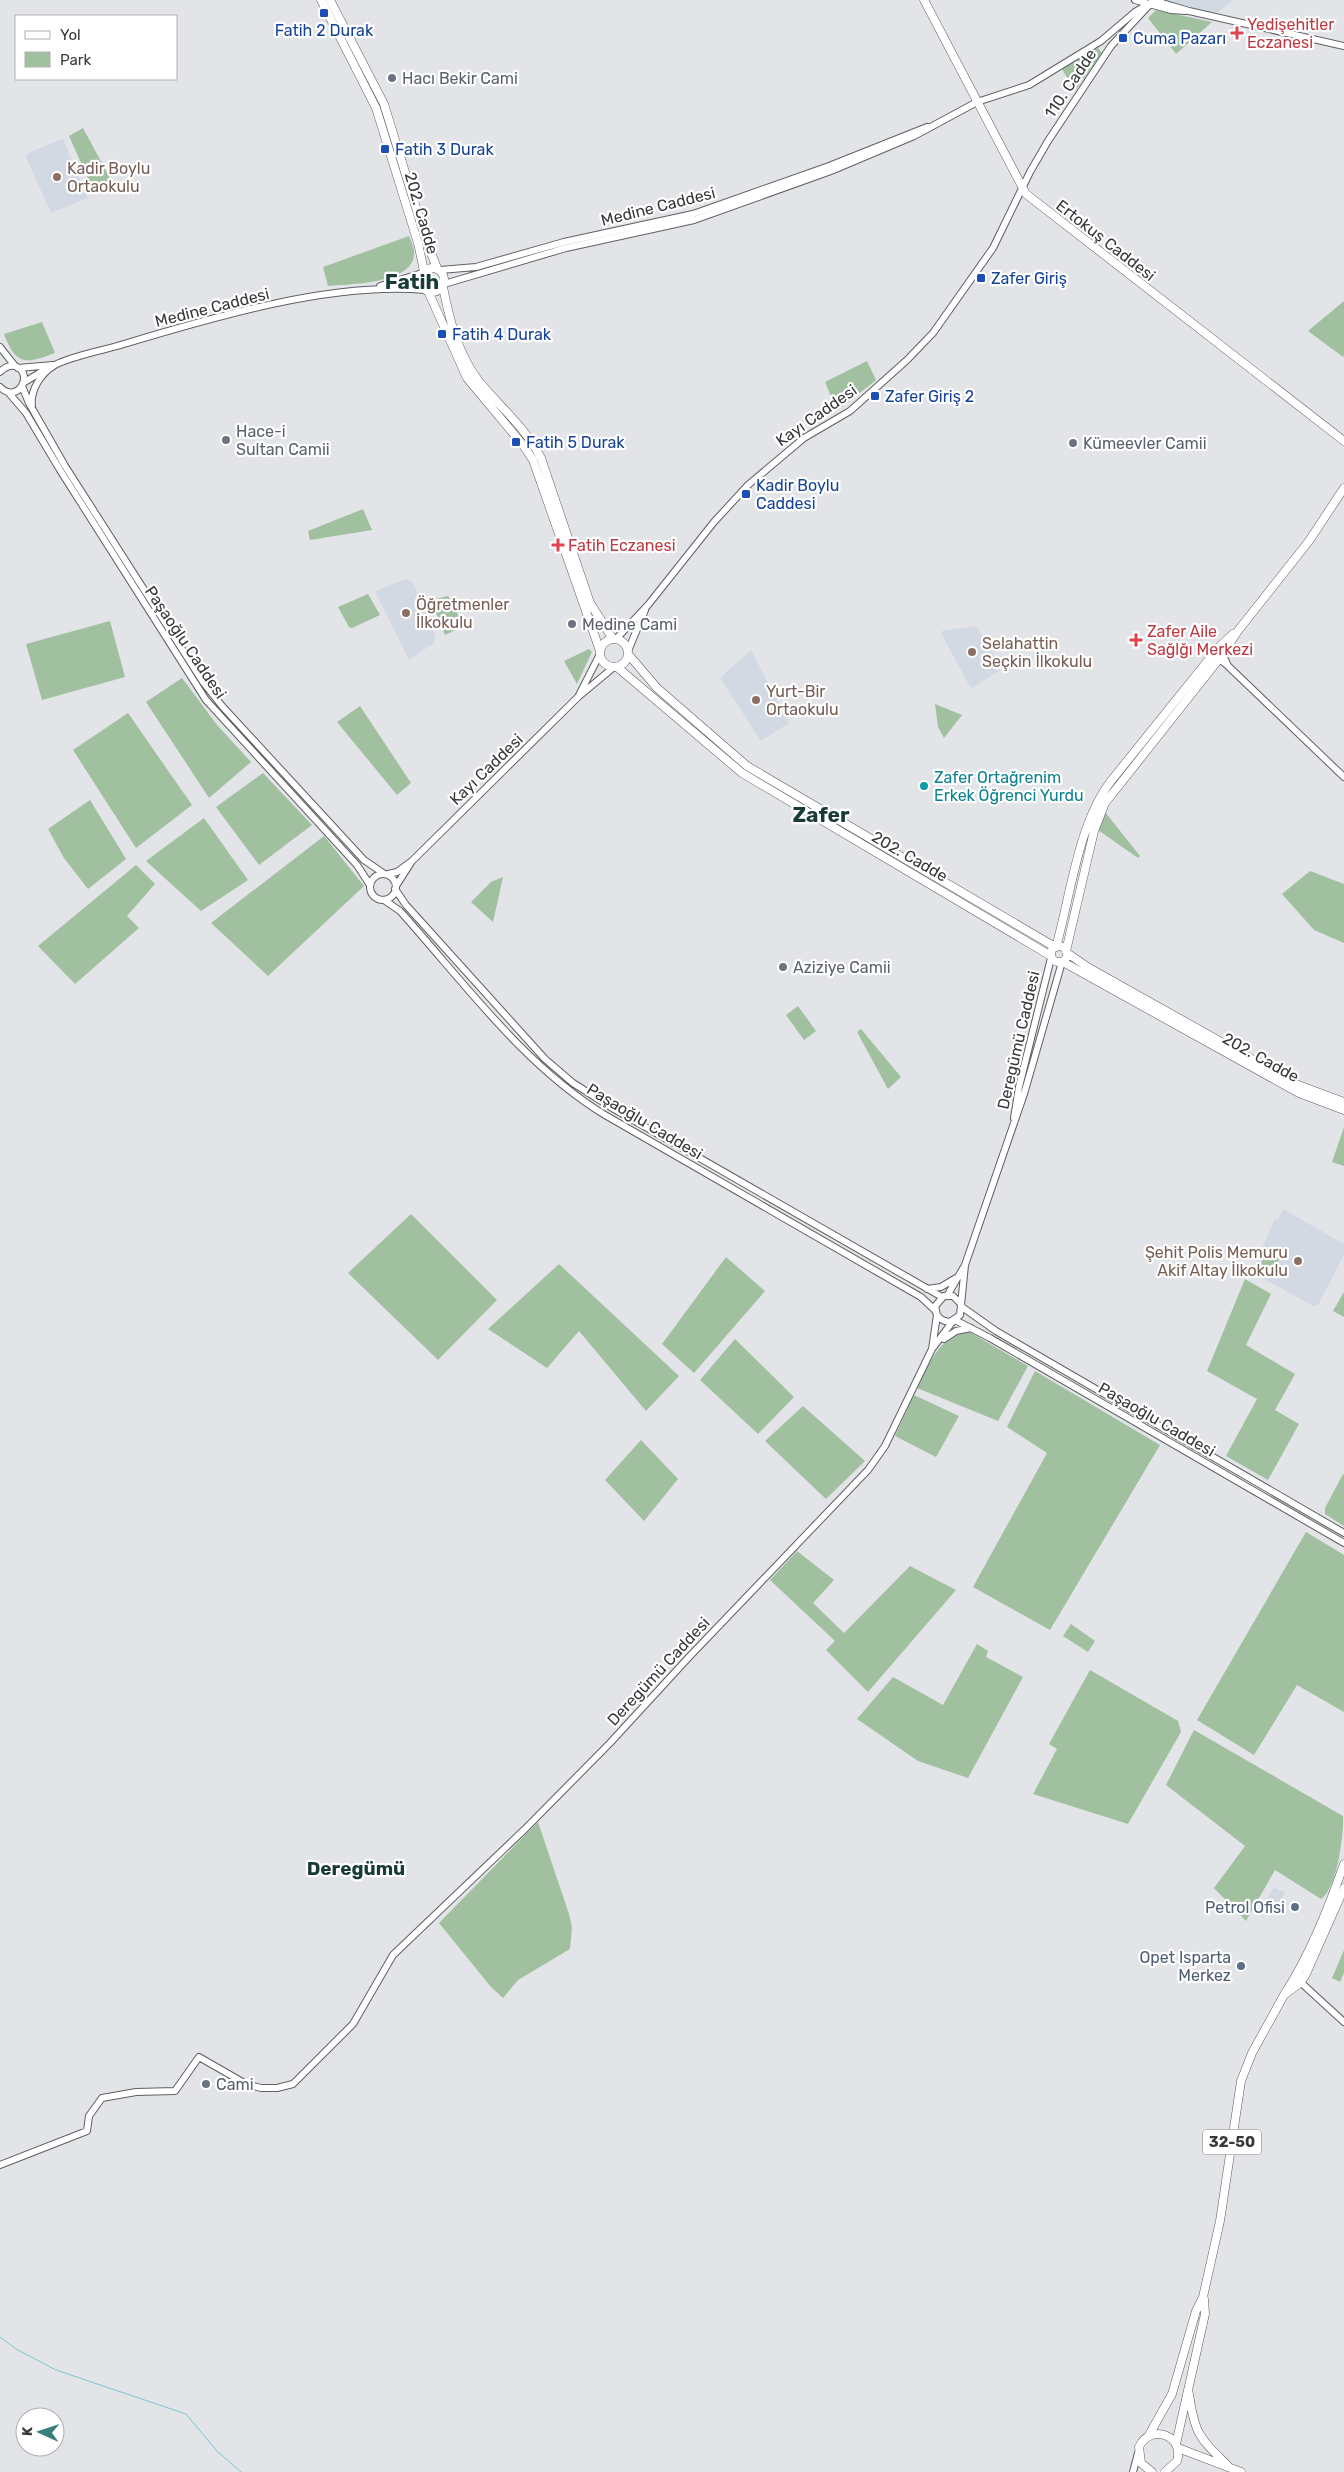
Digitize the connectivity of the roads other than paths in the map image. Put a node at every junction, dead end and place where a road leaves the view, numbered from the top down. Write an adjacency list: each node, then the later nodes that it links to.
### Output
1 (321, 0): 12 (main road, 202. Cadde)
2 (330, 0): 11 (main road, 202. Cadde)
3 (924, 0): 8 (main road, Ertokuş Caddesi)
4 (1134, 0): 5 (street); 6 (street)
5 (1152, 1): 6 (street, Medine Caddesi); 7 (street); 10 (street, 110. Cadde)
6 (1135, 12): 8 (street, Medine Caddesi)
7 (1344, 46)
8 (977, 102): 9 (street, Medine Caddesi); 10 (main road, Ertokuş Caddesi)
9 (933, 126): 11 (street, Medine Caddesi); 13 (street, Medine Caddesi)
10 (1022, 190): 24 (main road, Ertokuş Caddesi); 26 (street, Kayı Caddesi)
11 (439, 269): 12 (main road); 13 (main road)
12 (423, 272): 14 (street, Medine Caddesi); 15 (main road)
13 (443, 285): 15 (main road); 27 (main road)
14 (377, 288): 15 (street, Medine Caddesi); 17 (street, Medine Caddesi)
15 (426, 290): 28 (main road)
16 (0, 347): 18 (street)
17 (55, 365): 18 (street, Medine Caddesi); 20 (street, Medine Caddesi); 23 (street)
18 (16, 367): 19 (street, Medine Caddesi); 20 (street, Paşaoğlu Caddesi)
19 (0, 372)
20 (23, 384): 22 (street, Medine Caddesi); 23 (street, Paşaoğlu Caddesi)
21 (0, 386): 22 (street, Paşaoğlu Caddesi)
22 (8, 392): 36 (street, Paşaoğlu Caddesi)
23 (32, 410): 35 (street, Paşaoğlu Caddesi)
24 (1344, 441)
25 (1344, 488): 30 (main road)
26 (648, 605): 27 (street, Kayı Caddesi); 29 (street, Kayı Caddesi)
27 (614, 639): 28 (main road); 29 (main road)
28 (600, 652): 31 (main road); 32 (street, Kayı Caddesi)
29 (628, 652): 31 (main road); 39 (main road, 202. Cadde)
30 (1218, 654): 33 (street); 39 (main road); 40 (main road)
31 (616, 667): 32 (street, Kayı Caddesi); 41 (main road, 202. Cadde)
32 (578, 697): 34 (street, Kayı Caddesi)
33 (1344, 777)
34 (412, 861): 35 (street, Kayı Caddesi); 37 (street, Kayı Caddesi)
35 (385, 874): 36 (street); 37 (street)
36 (370, 885): 38 (street)
37 (396, 888): 38 (street); 48 (street, Paşaoğlu Caddesi)
38 (384, 900): 51 (street, Paşaoğlu Caddesi)
39 (1055, 947): 40 (main road); 41 (main road)
40 (1067, 952): 42 (main road); 43 (main road, 202. Cadde)
41 (1051, 957): 42 (main road); 45 (street, Deregümü Caddesi)
42 (1062, 962): 44 (main road, 202. Cadde); 45 (street, Deregümü Caddesi)
43 (1344, 1102)
44 (1344, 1110)
45 (1012, 1129): 46 (street, Deregümü Caddesi)
46 (965, 1265): 47 (street, Deregümü Caddesi); 50 (street, Deregümü Caddesi)
47 (957, 1277): 48 (street); 49 (street, Deregümü Caddesi)
48 (924, 1288): 49 (street, Paşaoğlu Caddesi)
49 (944, 1296): 50 (street); 51 (street)
50 (961, 1306): 52 (street); 56 (street, Paşaoğlu Caddesi)
51 (936, 1313): 52 (street); 55 (street, Deregümü Caddesi)
52 (954, 1321): 53 (street, Paşaoğlu Caddesi); 54 (street, Deregümü Caddesi)
53 (972, 1328): 54 (street); 57 (street, Paşaoğlu Caddesi)
54 (939, 1342): 55 (street, Deregümü Caddesi)
55 (932, 1349): 62 (street, Deregümü Caddesi)
56 (1344, 1533)
57 (1344, 1543)
58 (1344, 1864): 60 (main road, 32-50)
59 (1344, 1888): 60 (main road, 32-50)
60 (1298, 1980): 61 (street); 63 (main road, 32-50)
61 (1344, 2022)
62 (0, 2165)
63 (1203, 2297): 64 (main road, 32-50); 65 (main road, 32-50)
64 (1188, 2389): 66 (main road, 32-50); 68 (main road)
65 (1149, 2435): 66 (main road); 67 (main road)
66 (1177, 2446): 68 (main road); 71 (main road)
67 (1138, 2453): 69 (street); 70 (main road)
68 (1228, 2466): 72 (main road)
69 (1133, 2472)
70 (1152, 2472)
71 (1168, 2472)
72 (1241, 2472)

